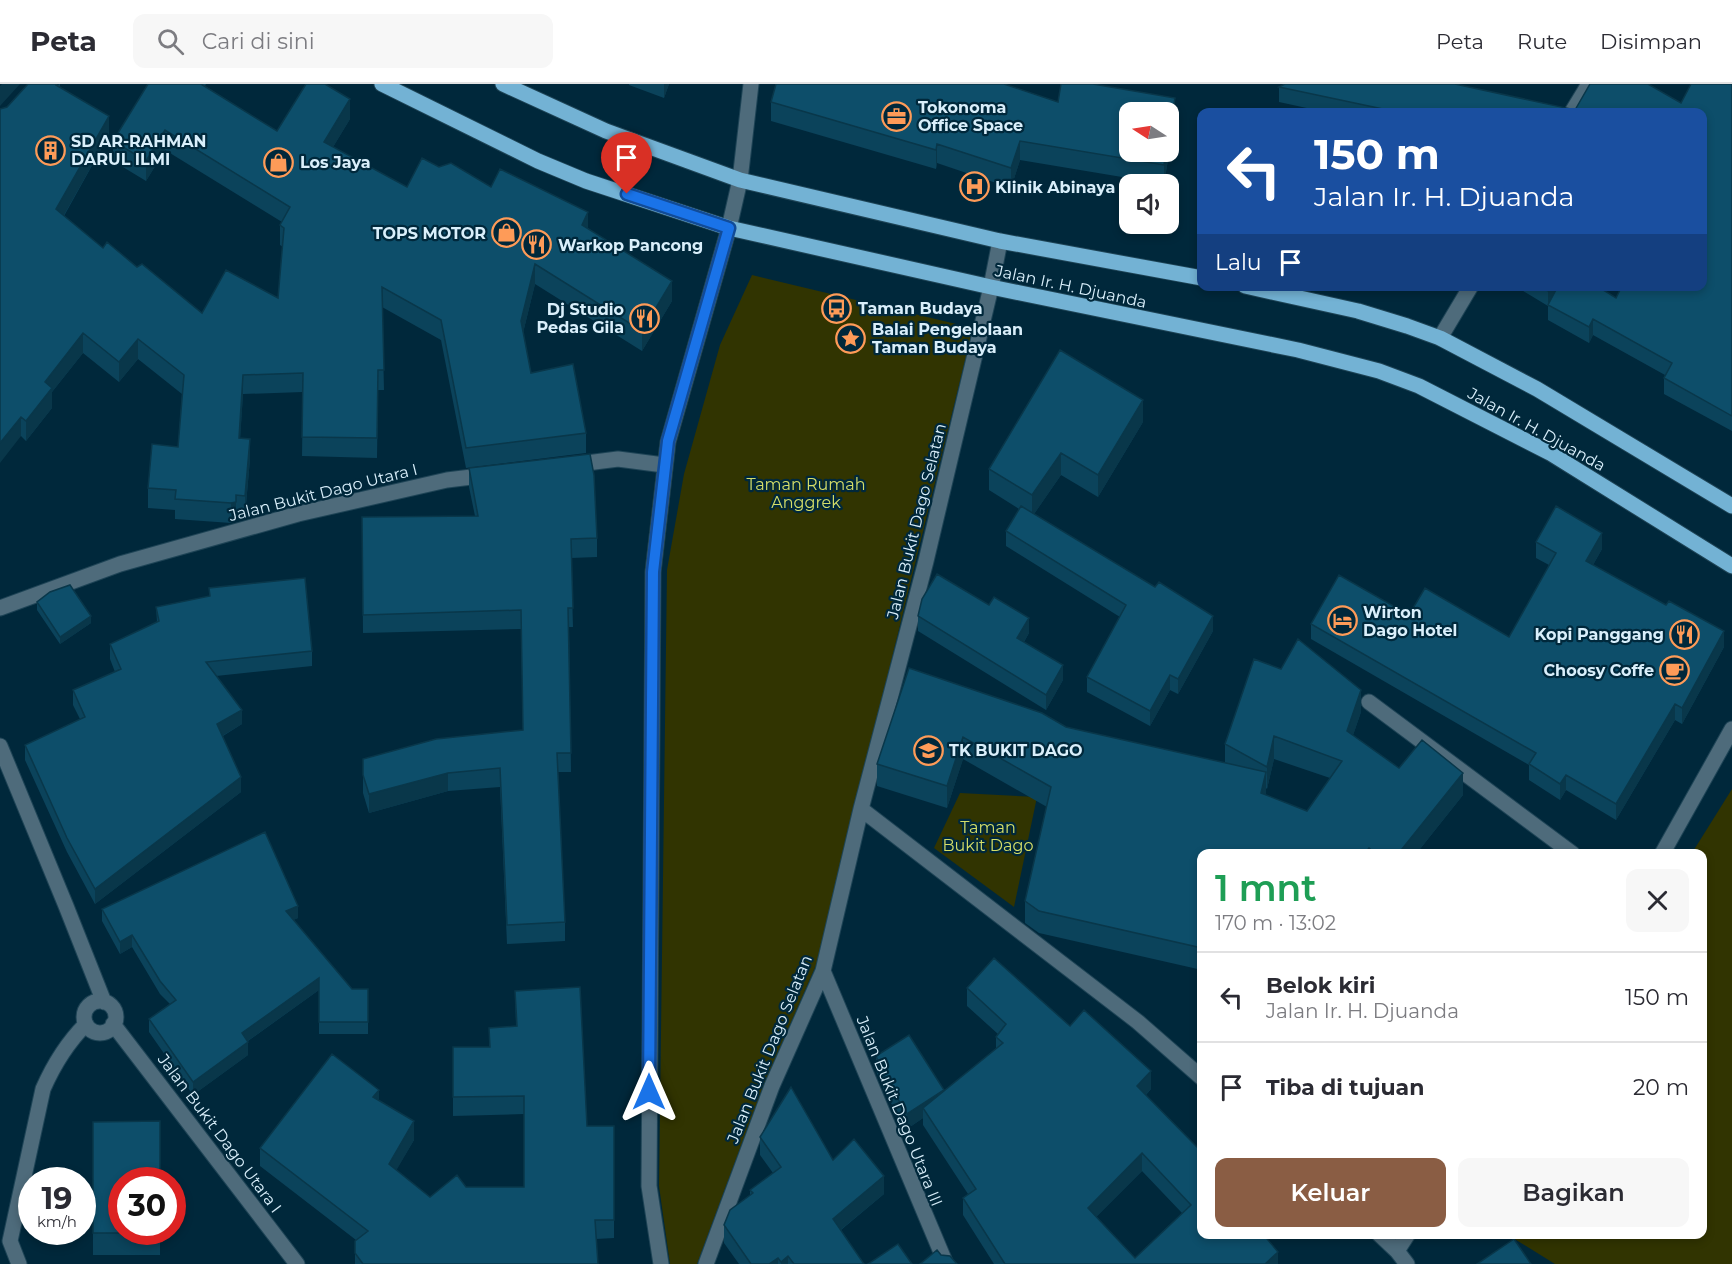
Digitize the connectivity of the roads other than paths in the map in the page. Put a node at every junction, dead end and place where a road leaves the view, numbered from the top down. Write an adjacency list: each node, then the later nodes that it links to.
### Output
1 (382, 84): 7 (main road, Jalan Ir. H. Djuanda)
2 (504, 84): 6 (main road, Jalan Ir. H. Djuanda)
3 (752, 84): 6 (street)
4 (1589, 84): 5 (street)
5 (1574, 108)
6 (740, 180): 7 (street); 8 (main road, Jalan Ir. H. Djuanda)
7 (729, 228): 10 (main road, Jalan Ir. H. Djuanda); 14 (street)
8 (1000, 241): 9 (main road, Jalan Ir. H. Djuanda); 10 (street, Jalan Bukit Dago Selatan)
9 (1197, 277)
10 (991, 287): 18 (main road, Jalan Ir. H. Djuanda); 23 (street, Jalan Bukit Dago Selatan)
11 (1268, 291): 13 (main road, Jalan Ir. H. Djuanda)
12 (1468, 291): 13 (street)
13 (1440, 338): 17 (main road, Jalan Ir. H. Djuanda)
14 (664, 465): 15 (street); 36 (street)
15 (561, 466)
16 (504, 473): 19 (street, Jalan Bukit Dago Utara I)
17 (1732, 506)
18 (1732, 566)
19 (0, 608)
20 (1369, 702): 24 (street)
21 (1732, 729): 25 (street)
22 (0, 746): 27 (street)
23 (861, 809): 26 (street, Jalan Bukit Dago Selatan); 30 (street)
24 (1566, 849)
25 (1665, 849)
26 (823, 970): 37 (street, Jalan Bukit Dago Selatan); 38 (street, Jalan Bukit Dago Utara III)
27 (104, 1002): 28 (street); 29 (street)
28 (86, 1024): 29 (street); 34 (street)
29 (113, 1024): 35 (street, Jalan Bukit Dago Utara I)
30 (1197, 1073)
31 (1384, 1239): 33 (street)
32 (1405, 1239): 33 (street)
33 (1397, 1251): 39 (street)
34 (20, 1264)
35 (297, 1264)
36 (661, 1264)
37 (706, 1264)
38 (946, 1264)
39 (1407, 1264)

